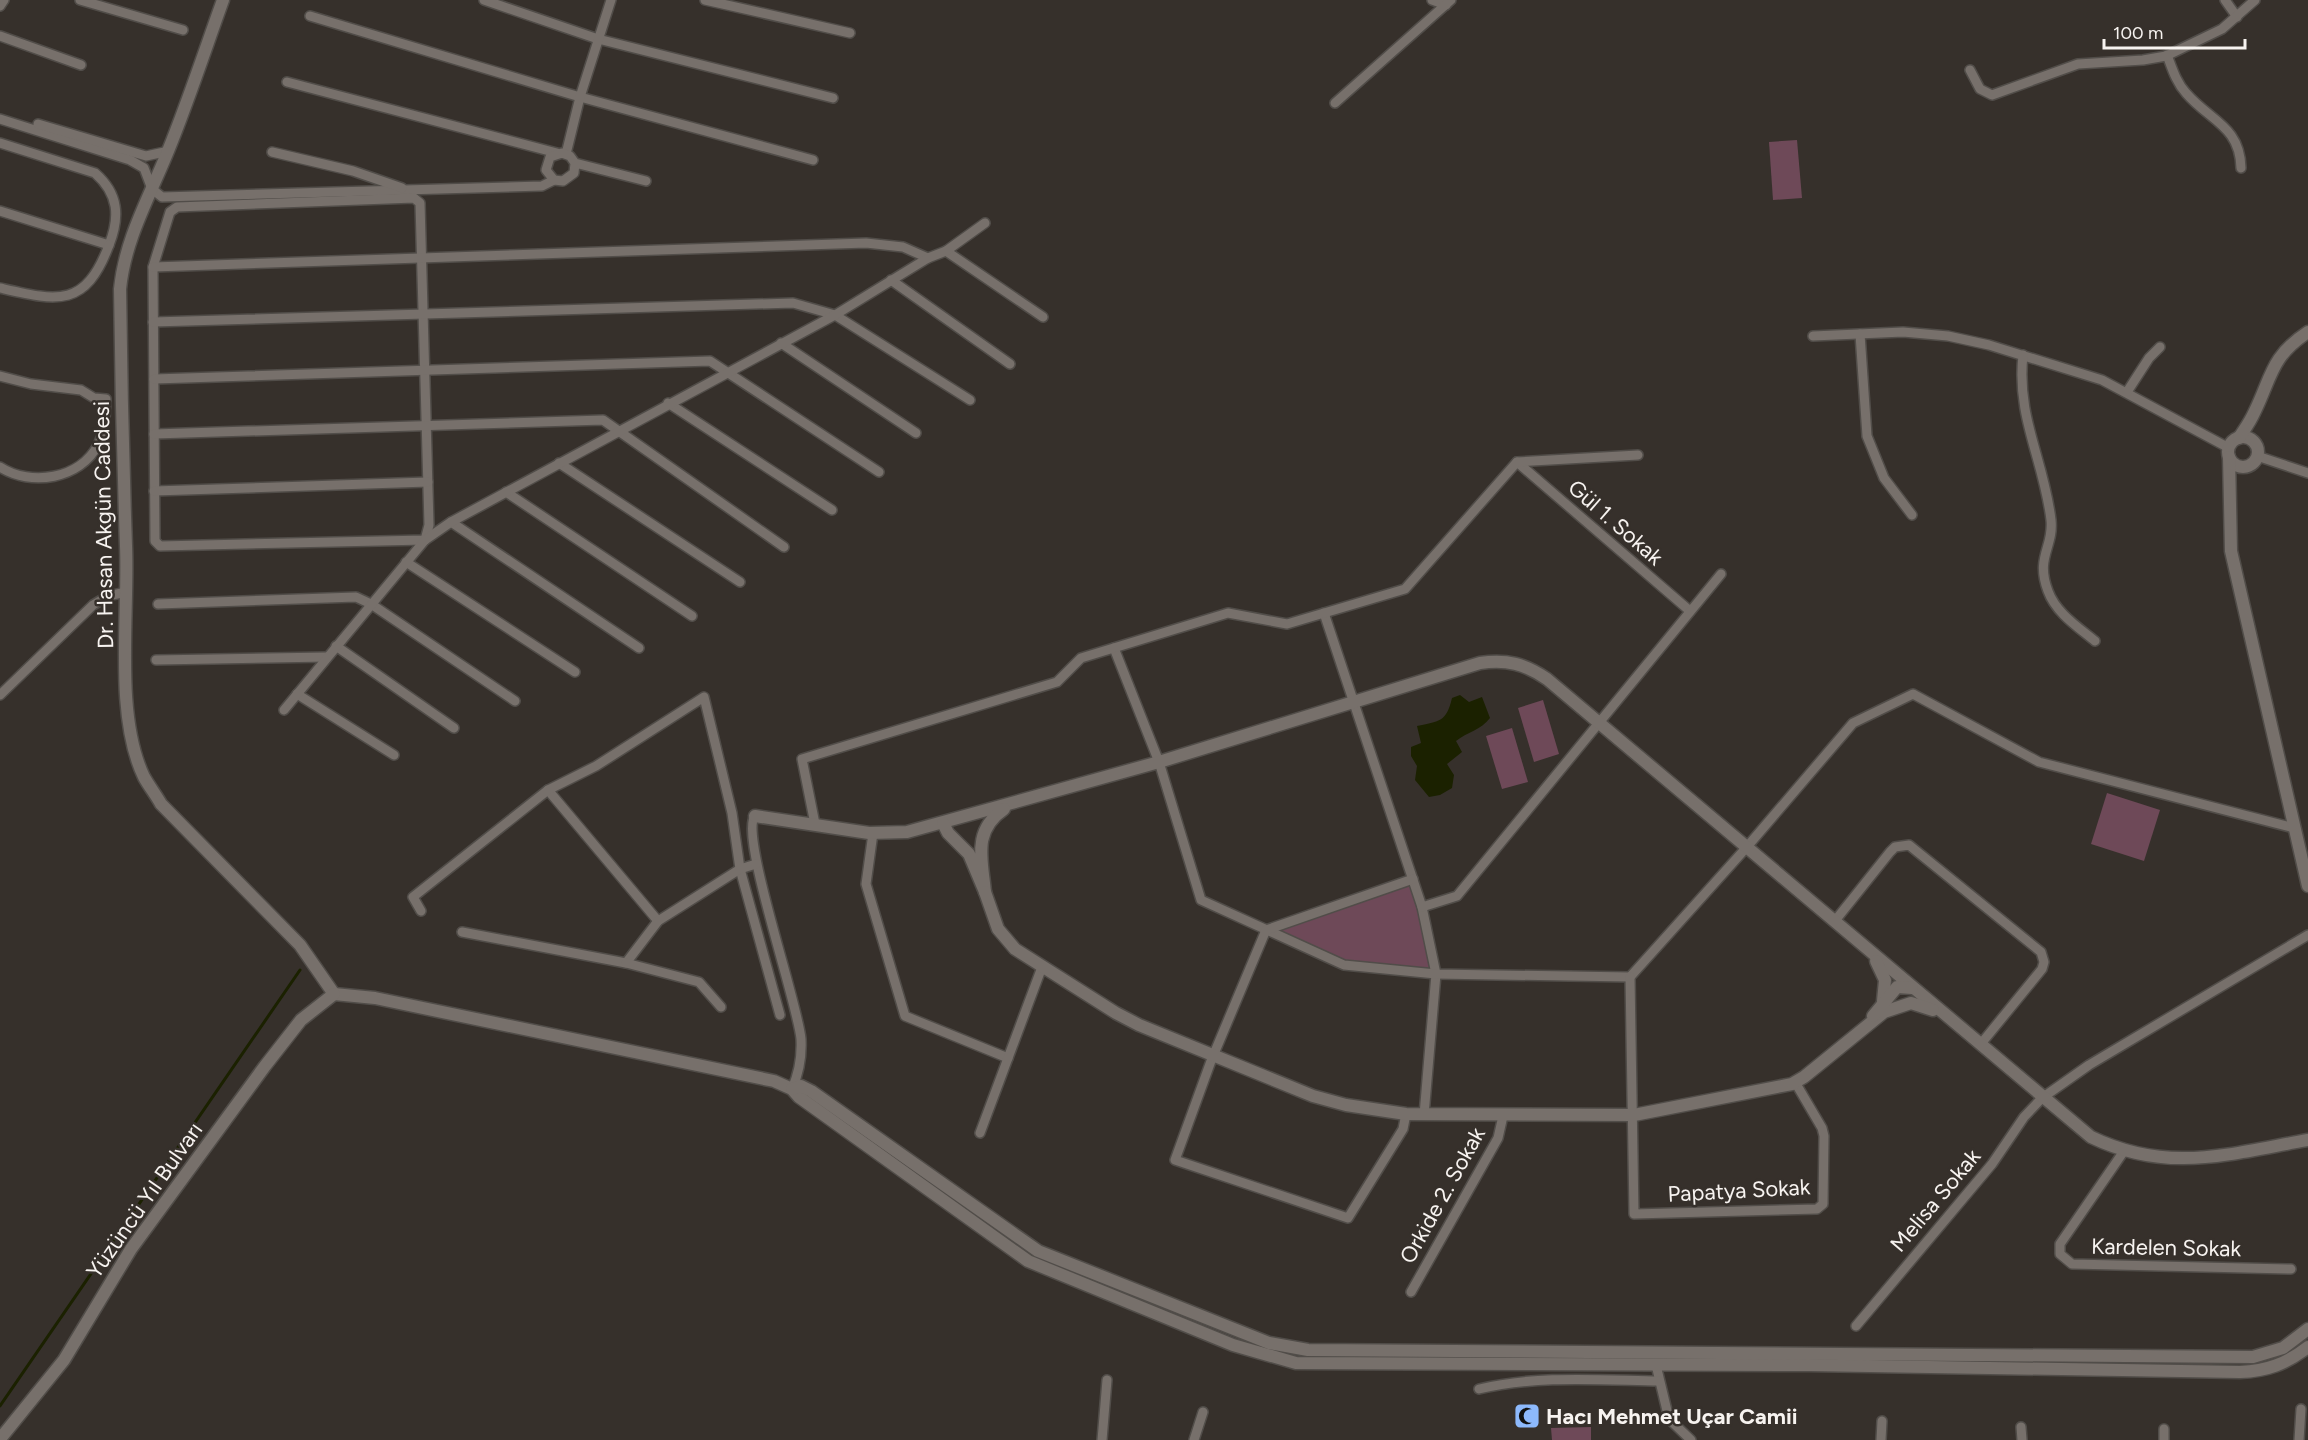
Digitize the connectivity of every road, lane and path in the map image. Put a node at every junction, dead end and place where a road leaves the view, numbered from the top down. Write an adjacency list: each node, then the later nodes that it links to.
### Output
1 (4, 0): 11 (street)
2 (80, 0): 14 (street)
3 (223, 0): 28 (street, Dr. Hasan Akgün Caddesi)
4 (484, 0): 17 (street)
5 (610, 0): 17 (street)
6 (705, 0): 15 (street)
7 (1432, 0): 10 (street)
8 (2225, 0): 13 (street)
9 (2255, 0): 13 (street)
10 (1448, 2): 24 (street)
11 (0, 6)
12 (310, 16): 22 (street)
13 (2237, 17): 18 (street)
14 (183, 30)
15 (850, 33)
16 (0, 36): 19 (street)
17 (598, 39): 22 (street); 23 (street)
18 (2168, 55): 20 (street); 33 (street)
19 (81, 65)
20 (1970, 70)
21 (287, 82): 30 (street)
22 (580, 97): 30 (street); 31 (street)
23 (833, 98)
24 (1335, 103)
25 (0, 114): 28 (street)
26 (0, 119): 36 (street)
27 (0, 143): 40 (street)
28 (169, 151): 36 (street, Dr. Hasan Akgün Caddesi)
29 (272, 152): 37 (street)
30 (562, 153): 32 (street); 34 (street)
31 (813, 160)
32 (574, 164): 34 (street); 35 (street)
33 (2241, 168)
34 (554, 180): 37 (street)
35 (646, 180)
36 (152, 189): 37 (street); 92 (street, Dr. Hasan Akgün Caddesi)
37 (407, 190)
38 (0, 211): 40 (street)
39 (985, 223): 41 (street)
40 (109, 245): 46 (street)
41 (946, 251): 43 (street); 49 (street)
42 (422, 258): 43 (street); 44 (street); 44 (street); 47 (street)
43 (928, 258): 45 (street)
44 (153, 267): 50 (street)
45 (891, 280): 48 (street); 57 (street)
46 (0, 288)
47 (423, 315): 48 (street); 50 (street); 58 (street)
48 (835, 315): 54 (street); 63 (street)
49 (1043, 317)
50 (153, 322): 61 (street)
51 (2308, 332): 65 (street)
52 (1860, 334): 53 (street); 56 (street); 85 (street)
53 (1813, 336)
54 (781, 343): 59 (street); 68 (street)
55 (2160, 347): 62 (street)
56 (2023, 355): 62 (street); 98 (street)
57 (1010, 364)
58 (425, 371): 59 (street); 61 (street); 66 (street)
59 (727, 371): 64 (street); 78 (street)
60 (0, 376): 77 (street)
61 (154, 379): 69 (street)
62 (2127, 392): 72 (street)
63 (970, 400)
64 (668, 403): 67 (street); 84 (street)
65 (2254, 414): 70 (street); 71 (street)
66 (426, 426): 67 (street); 69 (street); 80 (street)
67 (618, 430): 76 (street); 88 (street)
68 (916, 433)
69 (154, 434): 81 (street)
70 (2239, 438): 71 (street); 72 (street)
71 (2253, 441): 74 (street)
72 (2229, 452): 74 (street); 83 (street)
73 (1638, 455): 75 (street)
74 (2255, 459): 79 (street); 83 (street)
75 (1517, 462): 95 (street, Gül 1. Sokak); 96 (street)
76 (560, 463): 82 (street); 91 (street)
77 (0, 467)
78 (879, 472)
79 (2308, 472)
80 (428, 482): 81 (street); 87 (street)
81 (154, 491): 87 (street)
82 (506, 492): 86 (street); 97 (street)
83 (2231, 501): 120 (street)
84 (832, 510)
85 (1912, 515)
86 (451, 522): 87 (street); 100 (street)
87 (425, 540): 89 (street)
88 (784, 547)
89 (406, 562): 94 (street); 104 (street)
90 (1721, 574): 95 (street)
91 (740, 582)
92 (126, 592): 106 (street); 142 (street, Dr. Hasan Akgün Caddesi)
93 (158, 604): 94 (street)
94 (371, 604): 99 (street); 107 (street)
95 (1690, 611): 110 (street)
96 (1324, 613): 101 (street); 108 (street)
97 (692, 616)
98 (2095, 641)
99 (336, 646): 102 (street); 111 (street)
100 (639, 648)
101 (1114, 648): 113 (street); 119 (street)
102 (327, 657): 103 (street); 105 (street)
103 (156, 660)
104 (575, 672)
105 (297, 694): 109 (street); 112 (street)
106 (0, 695)
107 (514, 701)
108 (1355, 701): 110 (street); 113 (street); 126 (street)
109 (284, 710)
110 (1598, 722): 123 (street); 129 (street)
111 (454, 728)
112 (394, 755)
113 (1159, 762): 115 (street); 133 (street)
114 (548, 790): 125 (street); 130 (street); 131 (street)
115 (1010, 805): 117 (street); 122 (street)
116 (755, 816): 119 (street); 124 (street)
117 (958, 819): 118 (street); 122 (street)
118 (943, 823): 121 (street); 128 (street)
119 (815, 824): 121 (street)
120 (2294, 828): 123 (street); 127 (street)
121 (873, 833): 150 (street)
122 (980, 842): 128 (street)
123 (1746, 848): 132 (street); 140 (street)
124 (756, 864): 125 (street); 152 (street)
125 (740, 869): 131 (street); 146 (street)
126 (1413, 879): 129 (street); 133 (street)
127 (2308, 886)
128 (985, 892): 138 (street)
129 (1422, 907): 139 (street)
130 (421, 911)
131 (658, 921): 137 (street)
132 (1834, 922): 136 (street); 148 (street)
133 (1266, 930): 139 (street); 149 (street)
134 (462, 932): 137 (street)
135 (2308, 935): 153 (street, Melisa Sokak)
136 (1872, 955): 141 (street); 143 (street)
137 (626, 963): 144 (street)
138 (1042, 967): 149 (street); 150 (street)
139 (1436, 974): 140 (street); 155 (street)
140 (1630, 977): 156 (street)
141 (1912, 988): 143 (street); 145 (street)
142 (334, 994): 152 (street); 179 (street, Yüzüncü Yıl Bulvarı)
143 (1881, 1006): 147 (street)
144 (721, 1007)
145 (1942, 1013): 147 (street); 148 (street)
146 (780, 1015)
147 (1865, 1026): 151 (street)
148 (1980, 1045): 153 (street)
149 (1213, 1057): 154 (street); 154 (street)
150 (1008, 1058): 158 (street)
151 (1796, 1082): 156 (street); 156 (street, Papatya Sokak)
152 (792, 1089): 166 (street); 168 (street)
153 (2042, 1098): 160 (street); 163 (street, Melisa Sokak)
154 (1406, 1114): 155 (street)
155 (1424, 1115): 157 (street)
156 (1634, 1115): 157 (street)
157 (1503, 1116): 162 (street, Orkide 2. Sokak)
158 (980, 1133)
159 (2308, 1140): 160 (street)
160 (2124, 1151): 161 (street, Kardelen Sokak)
161 (2291, 1269)
162 (1411, 1292)
163 (1856, 1326)
164 (2308, 1329): 167 (street)
165 (2308, 1347): 170 (street)
166 (1340, 1350): 167 (street); 168 (street)
167 (2253, 1357): 170 (street)
168 (1341, 1364): 169 (street)
169 (1656, 1365): 170 (street); 172 (street)
170 (2258, 1371)
171 (1107, 1380): 180 (street)
172 (1659, 1381): 173 (street); 182 (street)
173 (1479, 1389)
174 (2301, 1409): 186 (street)
175 (1203, 1412): 181 (street)
176 (1882, 1421): 183 (street)
177 (2021, 1427): 184 (street)
178 (2164, 1429): 185 (street)
179 (0, 1439)
180 (1102, 1440)
181 (1194, 1440)
182 (1691, 1440)
183 (1881, 1440)
184 (2022, 1440)
185 (2164, 1440)
186 (2299, 1440)

